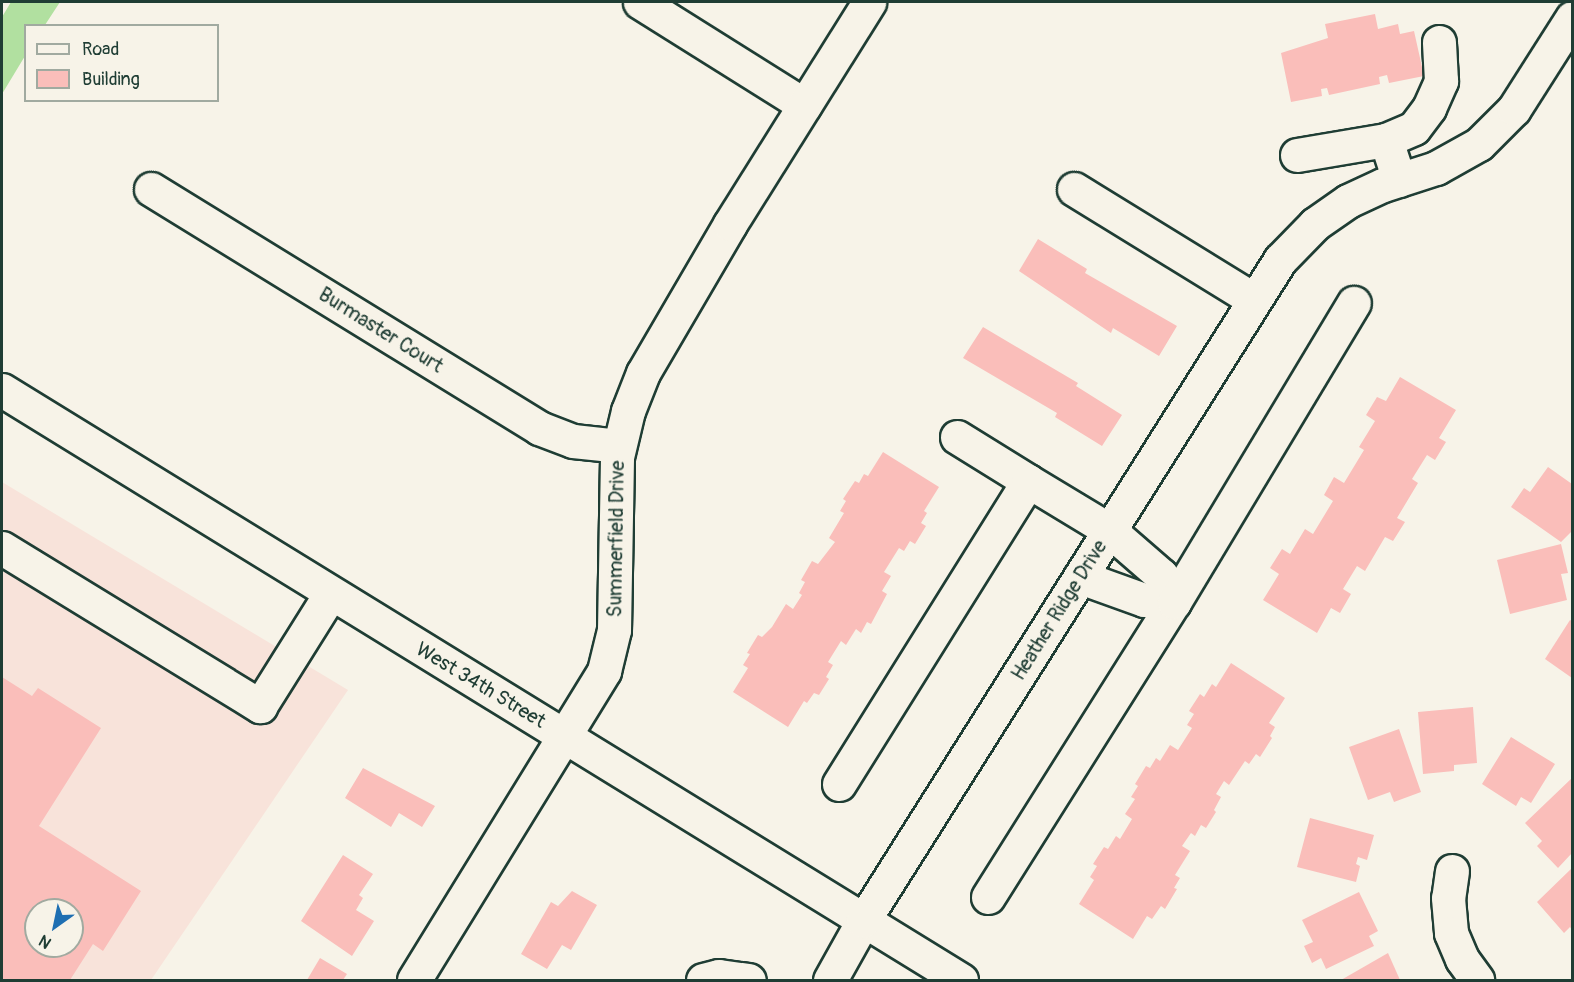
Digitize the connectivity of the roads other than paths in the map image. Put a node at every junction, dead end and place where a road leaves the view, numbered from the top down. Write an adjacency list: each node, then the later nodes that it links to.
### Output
1 (640, 2): 6 (street)
2 (869, 2): 6 (street, Summerfield Drive)
3 (1572, 18): 5 (street, Heather Ridge Drive)
4 (1439, 42): 7 (street)
5 (1561, 63): 9 (street, Heather Ridge Drive)
6 (804, 105): 16 (street, Summerfield Drive)
7 (1386, 140): 8 (street); 9 (street)
8 (1297, 155)
9 (1399, 180): 12 (street, Heather Ridge Drive)
10 (152, 189): 16 (street, Burmaster Court)
11 (1074, 189): 12 (street)
12 (1253, 299): 18 (street, Heather Ridge Drive)
13 (1354, 303): 22 (street)
14 (2, 390): 21 (street, West 34th Street)
15 (957, 437): 17 (street)
16 (619, 447): 23 (street, Summerfield Drive)
17 (1028, 481): 18 (street); 24 (street)
18 (1109, 530): 20 (street, Heather Ridge Drive); 22 (street)
19 (2, 549): 21 (street)
20 (1080, 577): 22 (street); 27 (street, Heather Ridge Drive)
21 (331, 593): 23 (street, West 34th Street)
22 (1174, 602): 26 (street)
23 (563, 735): 27 (street, West 34th Street); 28 (street, Summerfield Drive)
24 (839, 784)
25 (1452, 871): 33 (street)
26 (988, 897)
27 (863, 921): 31 (street, Heather Ridge Drive); 32 (street, West 34th Street)
28 (414, 981)
29 (703, 981): 30 (street)
30 (748, 981)
31 (830, 981)
32 (961, 981)
33 (1477, 981)

